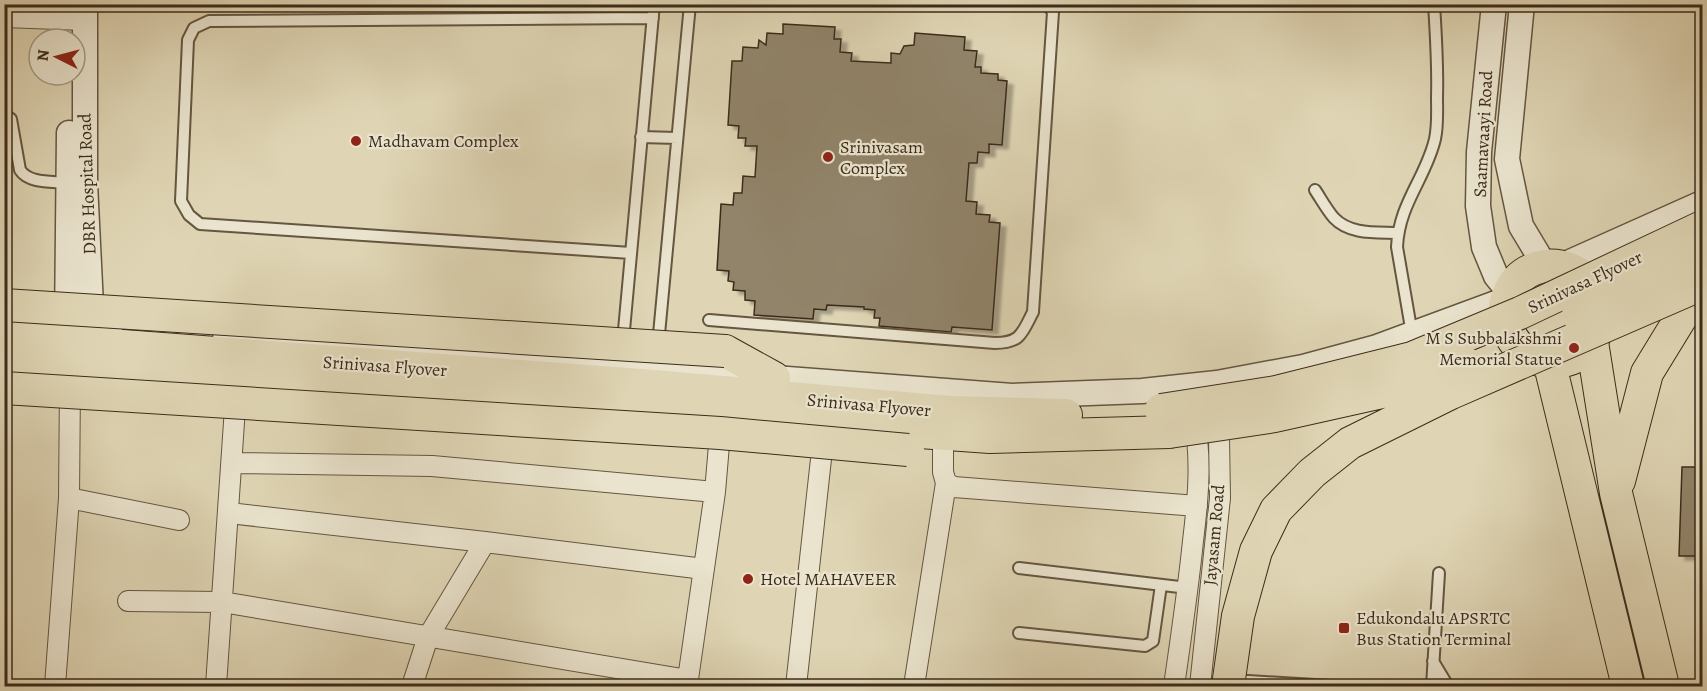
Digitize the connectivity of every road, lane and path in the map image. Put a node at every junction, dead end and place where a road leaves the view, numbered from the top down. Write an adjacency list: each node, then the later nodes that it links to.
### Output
1 (654, 4): 9 (lane)
2 (690, 4): 13 (lane)
3 (1047, 4): 27 (lane)
4 (1434, 4): 18 (lane)
5 (1494, 4): 24 (street, Saamavaayi Road)
6 (1522, 4): 21 (street, Saamavaayi Road)
7 (4, 17): 8 (street)
8 (75, 17): 29 (street, DBR Hospital Road)
9 (652, 18): 12 (lane); 19 (lane)
10 (69, 87): 14 (street, DBR Hospital Road)
11 (4, 114): 14 (lane)
12 (641, 137): 13 (lane); 19 (lane)
13 (677, 138): 36 (lane)
14 (68, 183): 28 (street, DBR Hospital Road)
15 (1315, 190): 18 (lane)
16 (1702, 202): 21 (street)
17 (1702, 227): 32 (main road, Srinivasa Flyover, bridge)
18 (1398, 233): 30 (lane)
19 (631, 253): 35 (lane)
20 (1702, 257): 33 (main road, Srinivasa Flyover, bridge)
21 (1553, 266): 24 (main road); 31 (main road)
22 (1702, 276): 31 (street)
23 (1702, 283): 50 (main road); 74 (main road, bridge)
24 (1508, 296): 30 (street); 34 (main road)
25 (4, 305): 39 (main road, bridge)
26 (4, 320): 28 (street)
27 (709, 320)
28 (67, 326): 29 (street)
29 (93, 328): 35 (street)
30 (1412, 334): 40 (street)
31 (1596, 334): 34 (main road); 50 (main road)
32 (4, 337)
33 (4, 360)
34 (1542, 361): 44 (street); 78 (main road)
35 (621, 365): 36 (street)
36 (656, 369): 39 (street)
37 (4, 372): 38 (street)
38 (70, 376): 41 (street); 51 (street)
39 (774, 378): 40 (street)
40 (1200, 385): 44 (street, Jayasam Road)
41 (237, 386): 46 (street); 47 (street)
42 (4, 388): 43 (main road, bridge)
43 (720, 433): 45 (main road, bridge); 49 (street)
44 (1208, 438): 46 (street); 52 (street, Jayasam Road); 73 (street, Jayasam Road)
45 (823, 441): 46 (main road, bridge); 70 (street)
46 (926, 446): 48 (street)
47 (232, 463): 49 (street); 53 (street)
48 (946, 483): 52 (street); 71 (street)
49 (715, 492): 57 (street)
50 (1616, 493): 79 (main road)
51 (69, 498): 54 (street); 67 (street)
52 (1197, 506): 60 (street, Jayasam Road)
53 (229, 513): 55 (street); 62 (street)
54 (179, 520)
55 (485, 542): 57 (street); 64 (street)
56 (1019, 568): 59 (lane)
57 (704, 570): 66 (street)
58 (1439, 573): 65 (lane)
59 (1161, 585): 60 (lane); 63 (lane)
60 (1188, 588): 72 (street, Jayasam Road)
61 (128, 601): 62 (street)
62 (222, 602): 64 (street); 68 (street)
63 (1019, 633)
64 (428, 637): 66 (street); 69 (street)
65 (1433, 661): 76 (lane); 77 (lane)
66 (688, 683)
67 (55, 687)
68 (216, 687)
69 (412, 687)
70 (796, 687)
71 (914, 687)
72 (1174, 687)
73 (1200, 687)
74 (1230, 687): 75 (lane)
75 (1332, 687)
76 (1432, 687)
77 (1448, 687)
78 (1628, 687)
79 (1663, 687)

